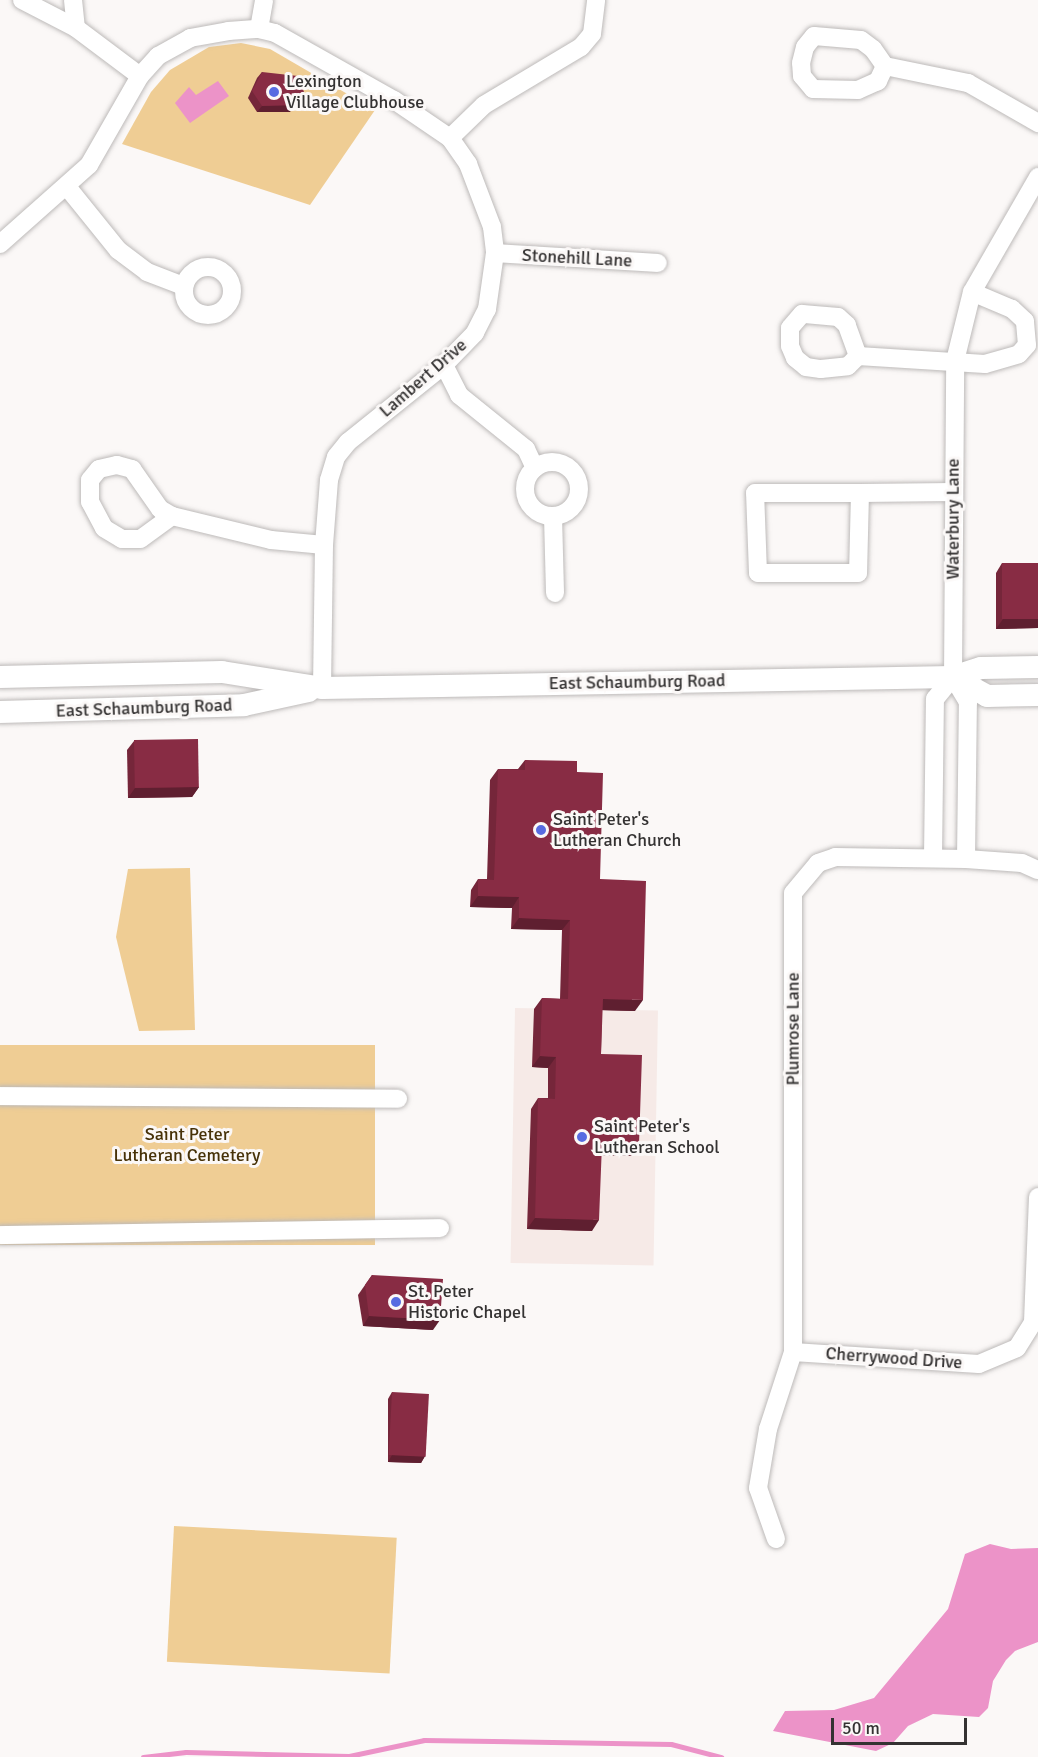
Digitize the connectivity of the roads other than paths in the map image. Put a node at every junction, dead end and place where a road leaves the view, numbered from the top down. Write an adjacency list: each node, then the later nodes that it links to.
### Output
1 (22, 0): 5 (street)
2 (72, 0): 5 (street)
3 (264, 0): 6 (street)
4 (595, 1): 10 (street)
5 (76, 28): 8 (street)
6 (259, 29): 8 (street); 10 (street, Lambert Drive)
7 (885, 66): 7 (street); 9 (street)
8 (140, 76): 12 (street)
9 (1038, 123)
10 (450, 138): 14 (street, Lambert Drive)
11 (1038, 177): 17 (street, Waterbury Lane)
12 (68, 188): 13 (street); 16 (street)
13 (0, 244)
14 (495, 253): 15 (street, Stonehill Lane); 20 (street, Lambert Drive)
15 (658, 263)
16 (184, 286)
17 (972, 292): 19 (street, Waterbury Lane); 19 (street)
18 (858, 356): 19 (street)
19 (955, 361): 22 (street, Waterbury Lane)
20 (444, 365): 21 (street); 26 (street, Lambert Drive)
21 (535, 468): 25 (street); 25 (street)
22 (954, 492): 23 (street); 30 (street, Waterbury Lane)
23 (860, 493): 23 (street)
24 (172, 516): 24 (street); 26 (street)
25 (553, 516): 27 (street)
26 (324, 544): 31 (street, Lambert Drive)
27 (555, 593)
28 (1038, 667): 30 (main road, East Schaumburg Road)
29 (0, 677): 31 (main road, East Schaumburg Road)
30 (953, 677): 31 (main road, East Schaumburg Road); 32 (main road); 34 (street); 35 (street)
31 (322, 688): 33 (main road, East Schaumburg Road)
32 (1038, 695)
33 (0, 712)
34 (933, 858): 35 (street, Plumrose Lane); 42 (street, Plumrose Lane)
35 (966, 859): 36 (street)
36 (1038, 870)
37 (0, 1096): 38 (street)
38 (398, 1099)
39 (1038, 1197): 42 (street, Cherrywood Drive)
40 (440, 1228): 41 (street)
41 (0, 1235)
42 (794, 1352): 43 (street, Plumrose Lane)
43 (776, 1539)

